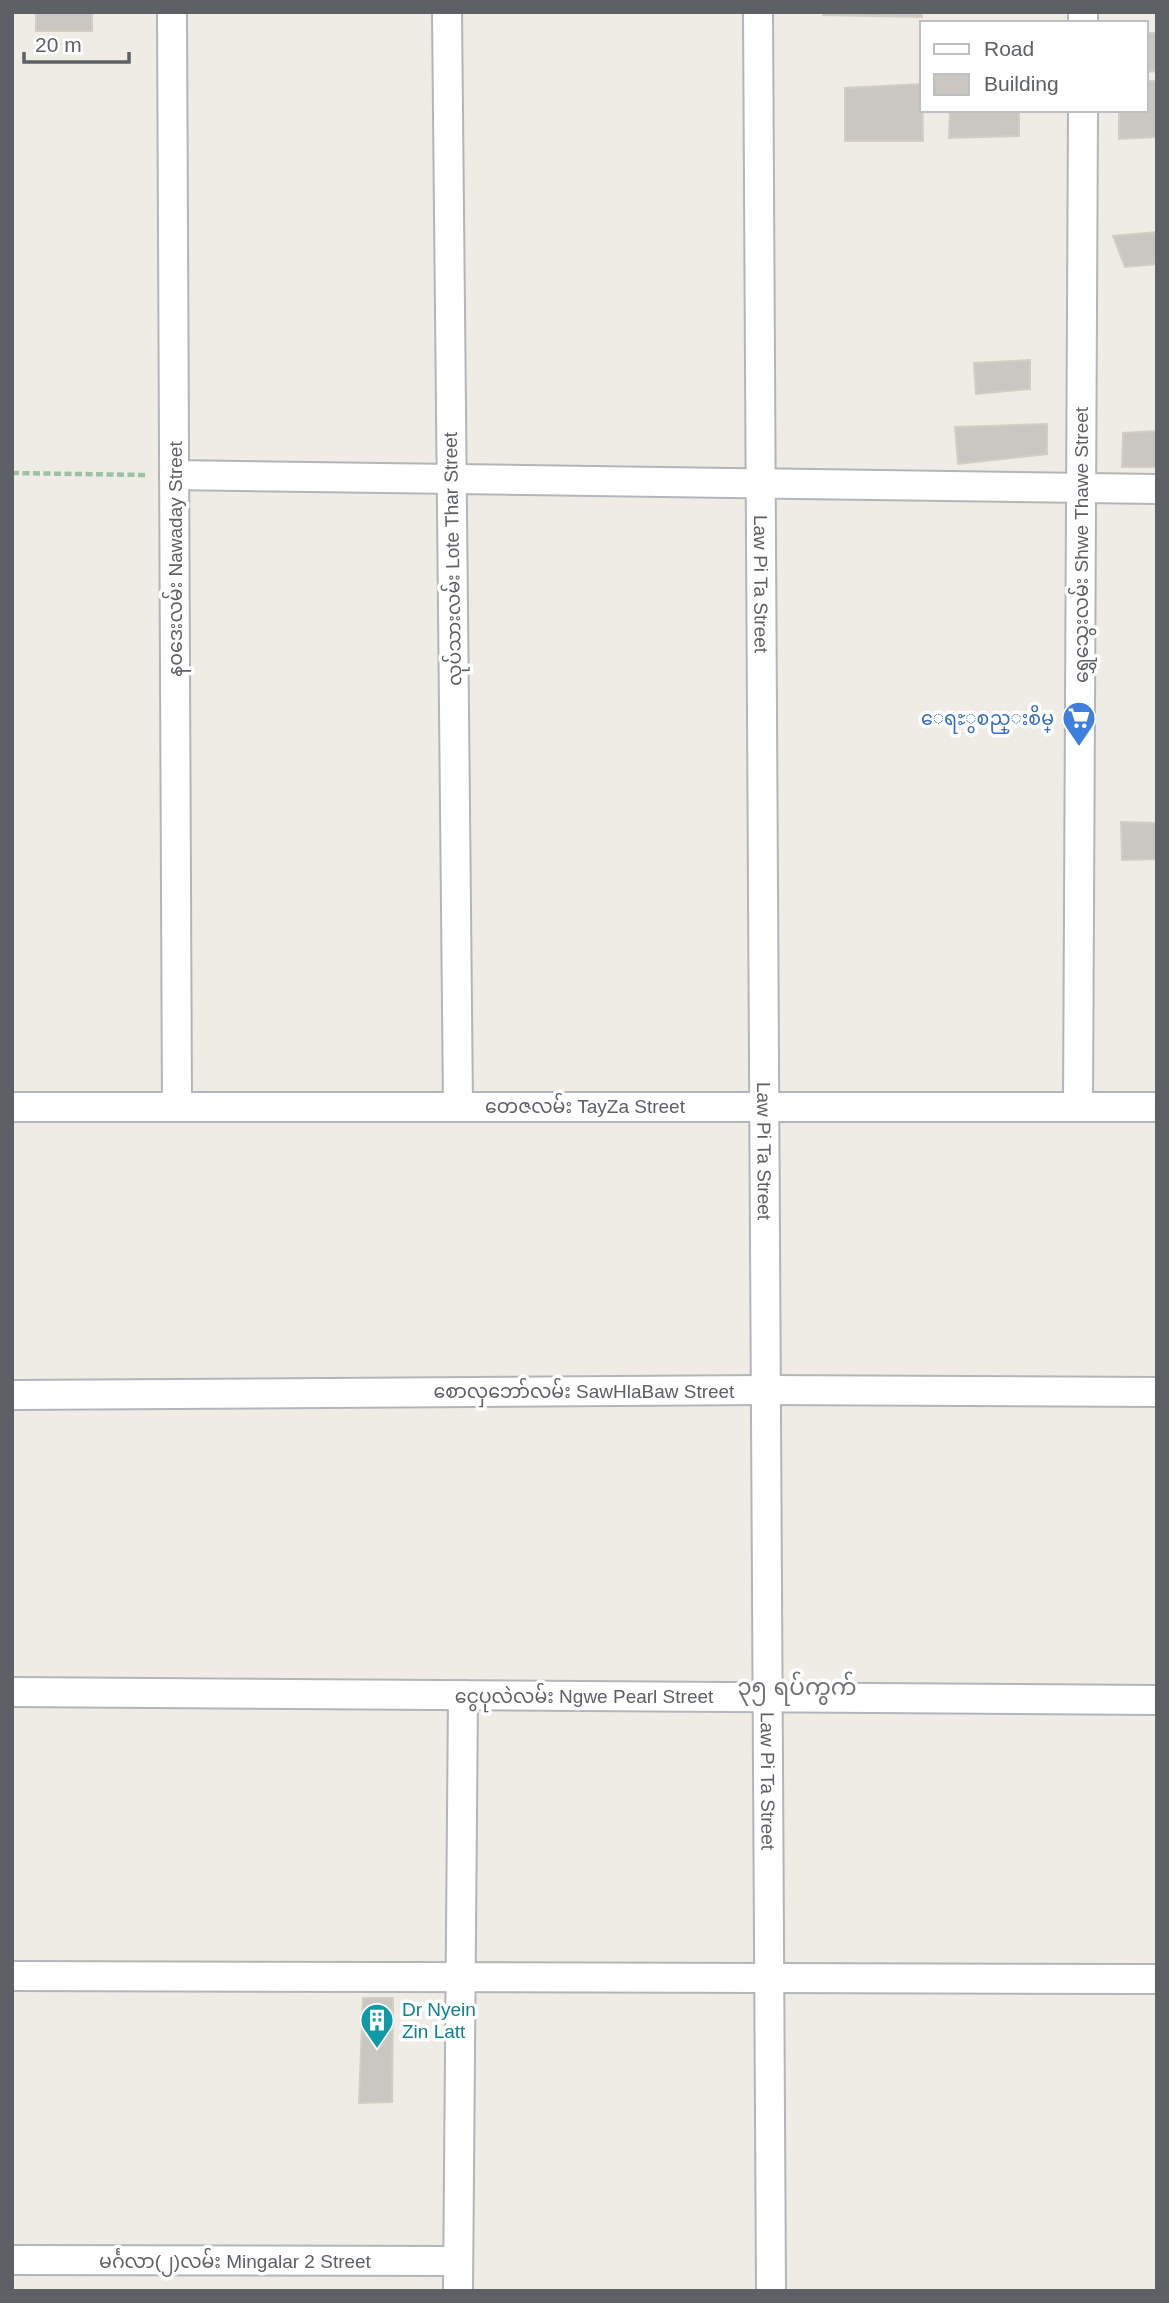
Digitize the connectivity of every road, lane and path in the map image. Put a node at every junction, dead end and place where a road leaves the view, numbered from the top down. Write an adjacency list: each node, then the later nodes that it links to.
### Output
1 (172, 12): 6 (street, နဝဒေးလမ်း Nawaday Street)
2 (447, 12): 7 (street, လုပ်သားလမ်း Lote Thar Street)
3 (758, 12): 8 (street, Law Pi Ta Street)
4 (1083, 112): 9 (street, ရွှေသွေးလမ်း Shwe Thawe Street)
5 (12, 473): 6 (path)
6 (174, 475): 7 (street); 12 (street, နဝဒေးလမ်း Nawaday Street)
7 (452, 479): 8 (street); 13 (street, လုပ်သားလမ်း Lote Thar Street)
8 (762, 483): 9 (street); 11 (street, Law Pi Ta Street)
9 (1081, 488): 10 (street); 14 (street, ရွှေသွေးလမ်း Shwe Thawe Street)
10 (1157, 489)
11 (763, 1105): 13 (street, တေဇလမ်း TayZa Street); 14 (street, တေဇလမ်း TayZa Street); 17 (street, Law Pi Ta Street)
12 (177, 1106): 13 (street, တေဇလမ်း TayZa Street); 15 (street, တေဇလမ်း TayZa Street)
13 (458, 1106)
14 (1078, 1106): 16 (street, တေဇလမ်း TayZa Street)
15 (12, 1107)
16 (1157, 1107)
17 (765, 1390): 18 (street, စောလှဘော်လမ်း SawHlaBaw Street); 19 (street, စောလှဘော်လမ်း SawHlaBaw Street); 22 (street, Law Pi Ta Street)
18 (1157, 1392)
19 (12, 1395)
20 (12, 1692): 21 (street, ငွေပုလဲလမ်း Ngwe Pearl Street)
21 (463, 1695): 22 (street, ငွေပုလဲလမ်း Ngwe Pearl Street); 24 (street)
22 (767, 1698): 23 (street, ငွေပုလဲလမ်း Ngwe Pearl Street); 26 (street, Law Pi Ta Street)
23 (1157, 1700)
24 (461, 1975): 25 (street); 26 (street); 29 (street)
25 (12, 1976)
26 (770, 1977): 27 (street); 31 (street, Law Pi Ta Street)
27 (1157, 1979)
28 (12, 2260): 29 (street, မင်္ဂလာ(၂)လမ်း Mingalar 2 Street)
29 (458, 2262): 30 (street)
30 (458, 2291)
31 (771, 2291)

